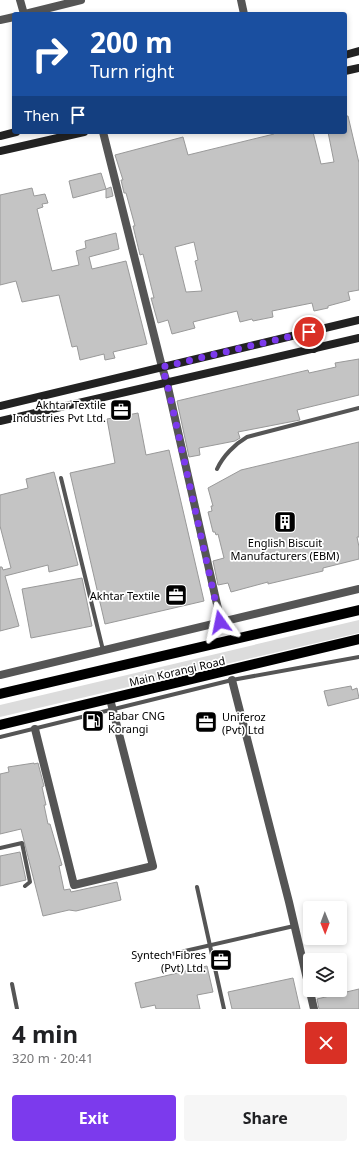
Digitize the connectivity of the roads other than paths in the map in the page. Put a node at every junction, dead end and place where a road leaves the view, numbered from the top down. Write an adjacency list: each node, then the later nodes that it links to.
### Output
1 (20, 0): 4 (street)
2 (81, 0): 5 (street)
3 (241, 0): 6 (street)
4 (23, 12)
5 (32, 12)
6 (244, 12)
7 (12, 17): 8 (street)
8 (0, 20)
9 (359, 51): 10 (street)
10 (347, 54)
11 (359, 68): 12 (street)
12 (347, 71)
13 (12, 133): 16 (street)
14 (75, 134): 17 (street)
15 (104, 134): 22 (street)
16 (0, 136)
17 (0, 151)
18 (359, 320): 19 (street)
19 (309, 332): 21 (street); 22 (street)
20 (359, 338): 21 (street)
21 (314, 349): 23 (street)
22 (162, 367): 23 (street); 24 (street)
23 (167, 383): 26 (street); 31 (street)
24 (0, 406)
25 (359, 408): 27 (lane)
26 (0, 421)
27 (218, 469)
28 (61, 478): 33 (lane)
29 (359, 590): 31 (street)
30 (359, 610): 37 (main road, Main Korangi Road)
31 (220, 622): 33 (street)
32 (359, 639): 38 (main road, Main Korangi Road)
33 (103, 650): 35 (street)
34 (359, 657): 36 (lane)
35 (0, 675)
36 (232, 680): 38 (lane); 45 (street)
37 (0, 694)
38 (111, 704): 39 (main road, Main Korangi Road); 40 (lane); 40 (street)
39 (0, 725)
40 (35, 729): 41 (lane)
41 (0, 737)
42 (0, 848): 43 (lane)
43 (25, 886)
44 (196, 887): 46 (lane)
45 (294, 926): 46 (lane); 51 (street)
46 (210, 946): 47 (lane); 50 (lane)
47 (163, 956)
48 (12, 984): 49 (lane)
49 (17, 1009)
50 (224, 1009)
51 (314, 1009)

